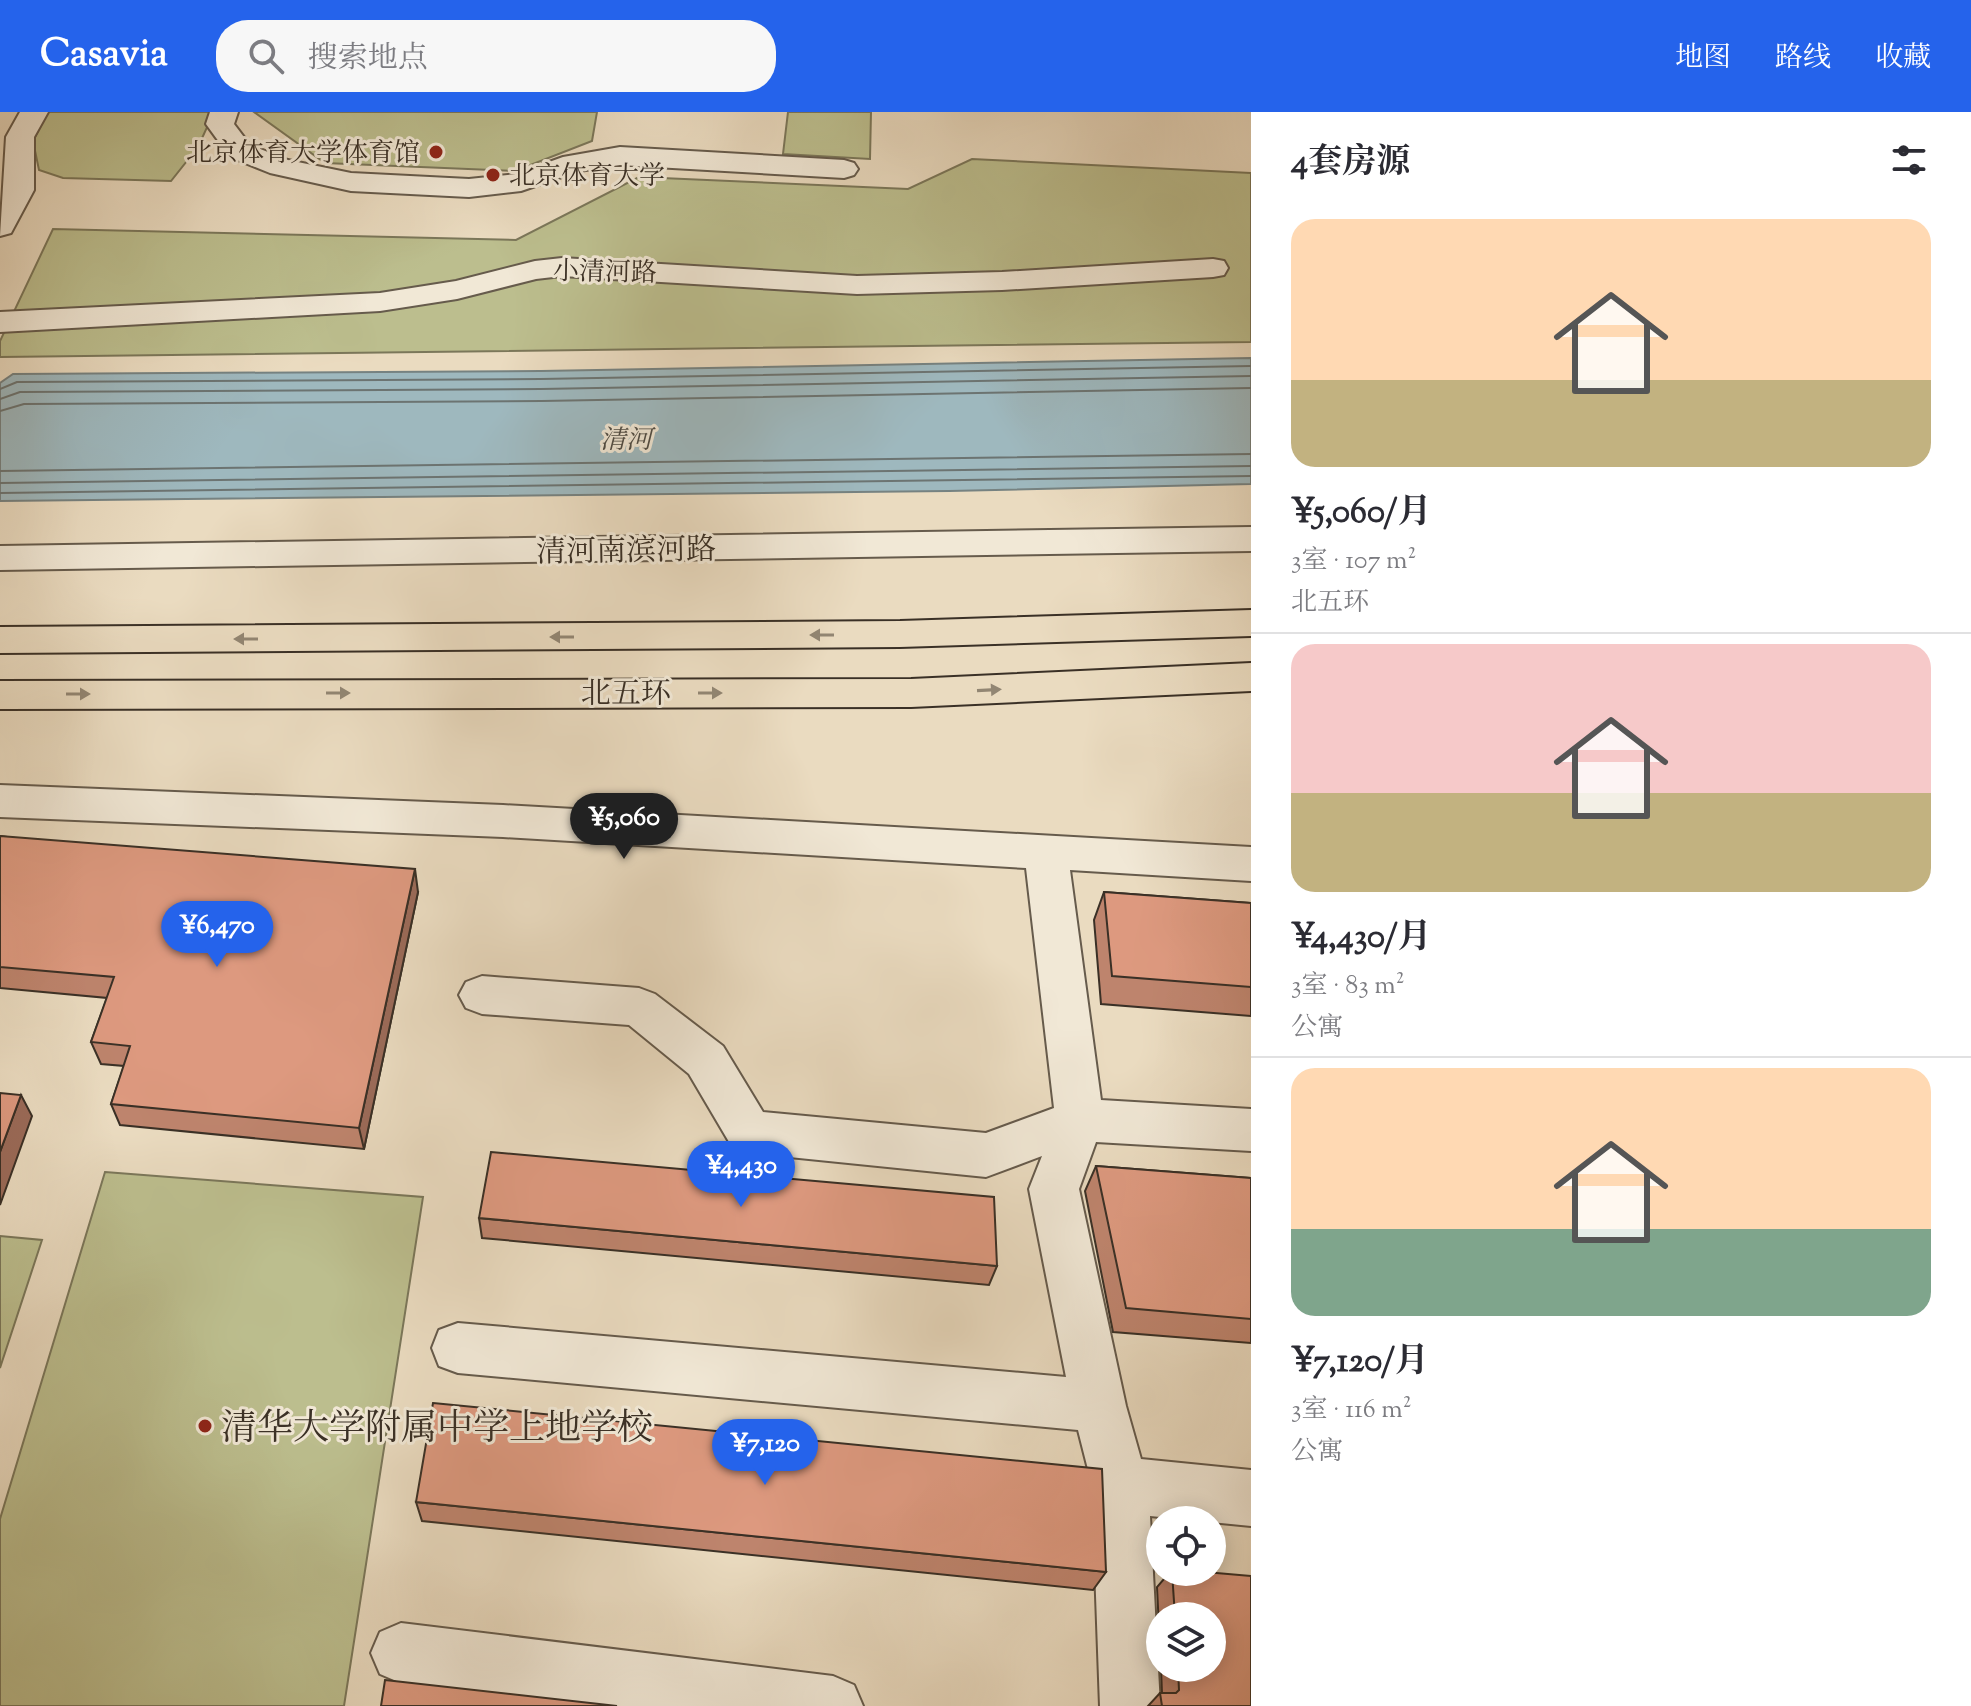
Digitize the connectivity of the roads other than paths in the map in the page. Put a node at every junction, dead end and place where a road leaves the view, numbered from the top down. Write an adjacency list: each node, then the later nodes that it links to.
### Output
1 (34, 112): 4 (street)
2 (224, 112): 3 (street)
3 (844, 169)
4 (0, 227)
5 (1213, 268): 6 (street, 小清河路)
6 (0, 322)
7 (1251, 539): 8 (street, 清河南滨河路)
8 (0, 558)
9 (1251, 600): 11 (highway)
10 (1251, 623): 11 (highway, 北五环)
11 (900, 634): 12 (highway, 北五环, one-way to 12)
12 (0, 640)
13 (1251, 677): 14 (highway, 北五环, one-way to 13)
14 (0, 695)
15 (0, 801): 16 (street)
16 (1046, 852): 17 (street); 19 (street)
17 (1251, 864)
18 (482, 995): 19 (street)
19 (1080, 1120): 20 (street); 22 (street)
20 (1251, 1130)
21 (458, 1348): 22 (street)
22 (1099, 1406): 23 (street)
23 (1120, 1485): 24 (street); 27 (street)
24 (1251, 1498)
25 (401, 1653): 26 (street)
26 (833, 1706)
27 (1130, 1706)

